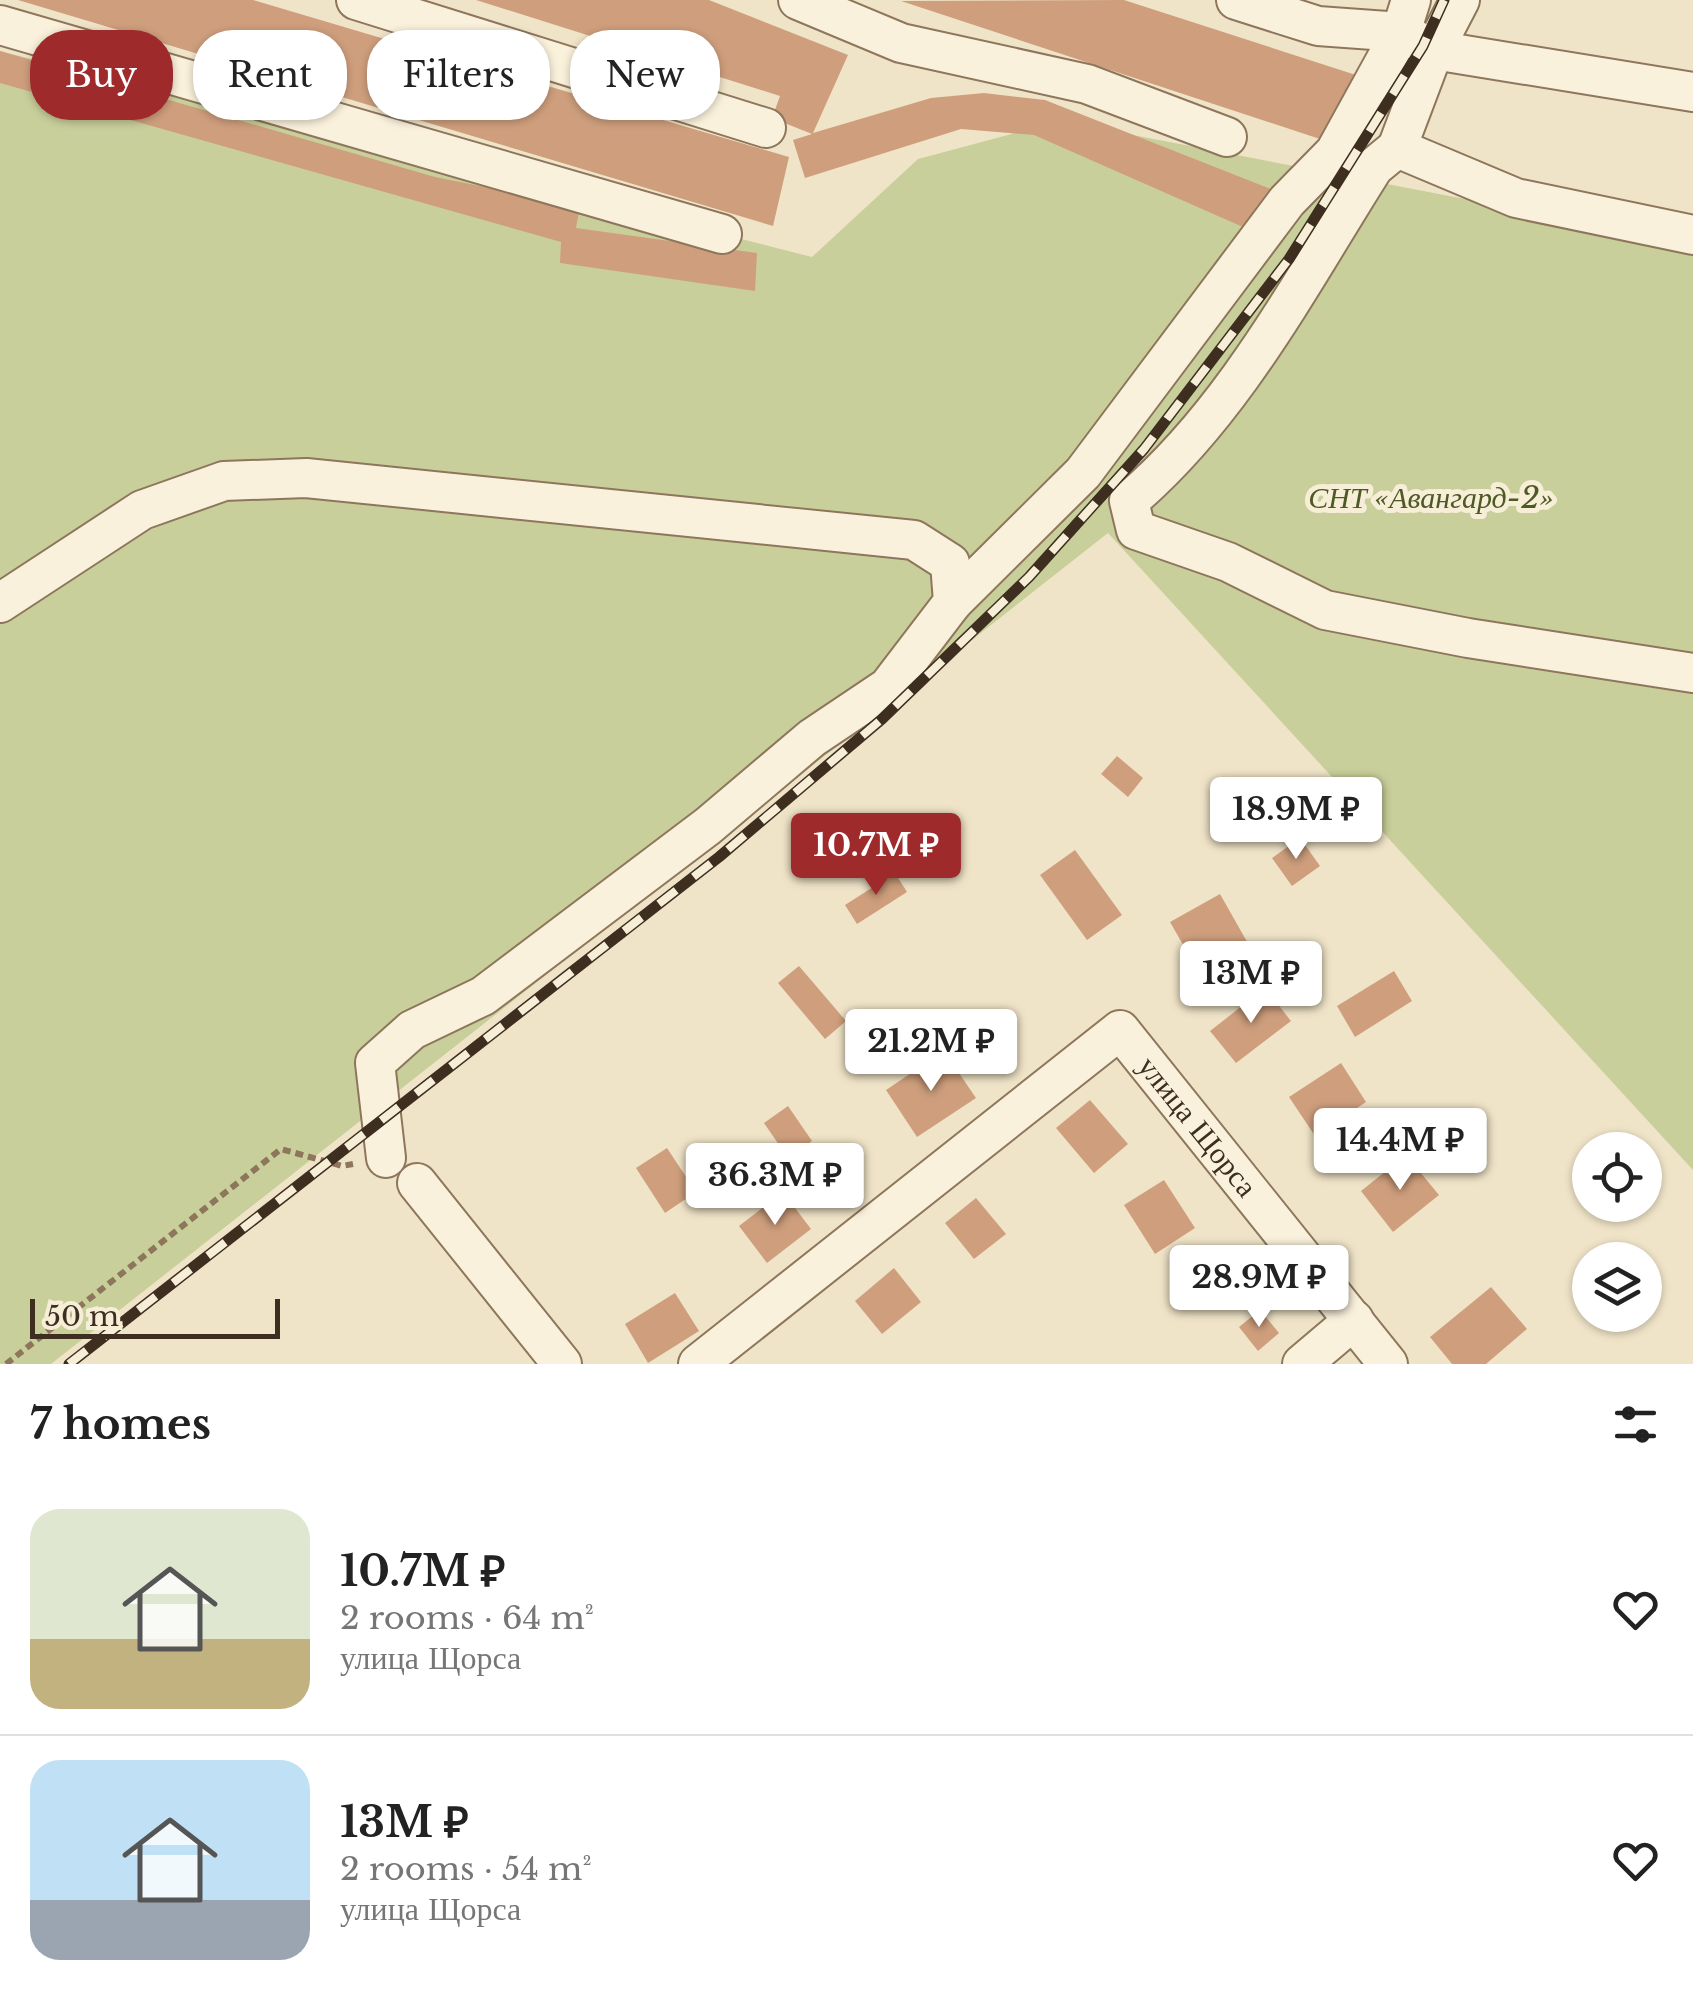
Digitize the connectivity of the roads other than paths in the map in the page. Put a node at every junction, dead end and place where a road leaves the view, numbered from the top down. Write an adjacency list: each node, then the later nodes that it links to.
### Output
1 (356, 0): 8 (street)
2 (798, 0): 9 (street)
3 (1236, 0): 6 (street)
4 (1460, 0): 6 (street)
5 (0, 25): 11 (street)
6 (1415, 27): 7 (street); 10 (street); 14 (street)
7 (1693, 92)
8 (766, 128)
9 (1227, 137)
10 (1397, 148): 12 (street); 17 (street)
11 (722, 234)
12 (1693, 235)
13 (914, 540): 14 (street); 15 (street); 16 (street)
14 (1016, 540): 15 (street)
15 (953, 602): 18 (street)
16 (0, 603)
17 (1693, 672)
18 (386, 1158)
19 (417, 1183): 21 (street)
20 (1354, 1320): 22 (street, улица Щорса); 23 (street); 24 (street, улица Щорса)
21 (562, 1364)
22 (698, 1364)
23 (1302, 1364)
24 (1388, 1364)

